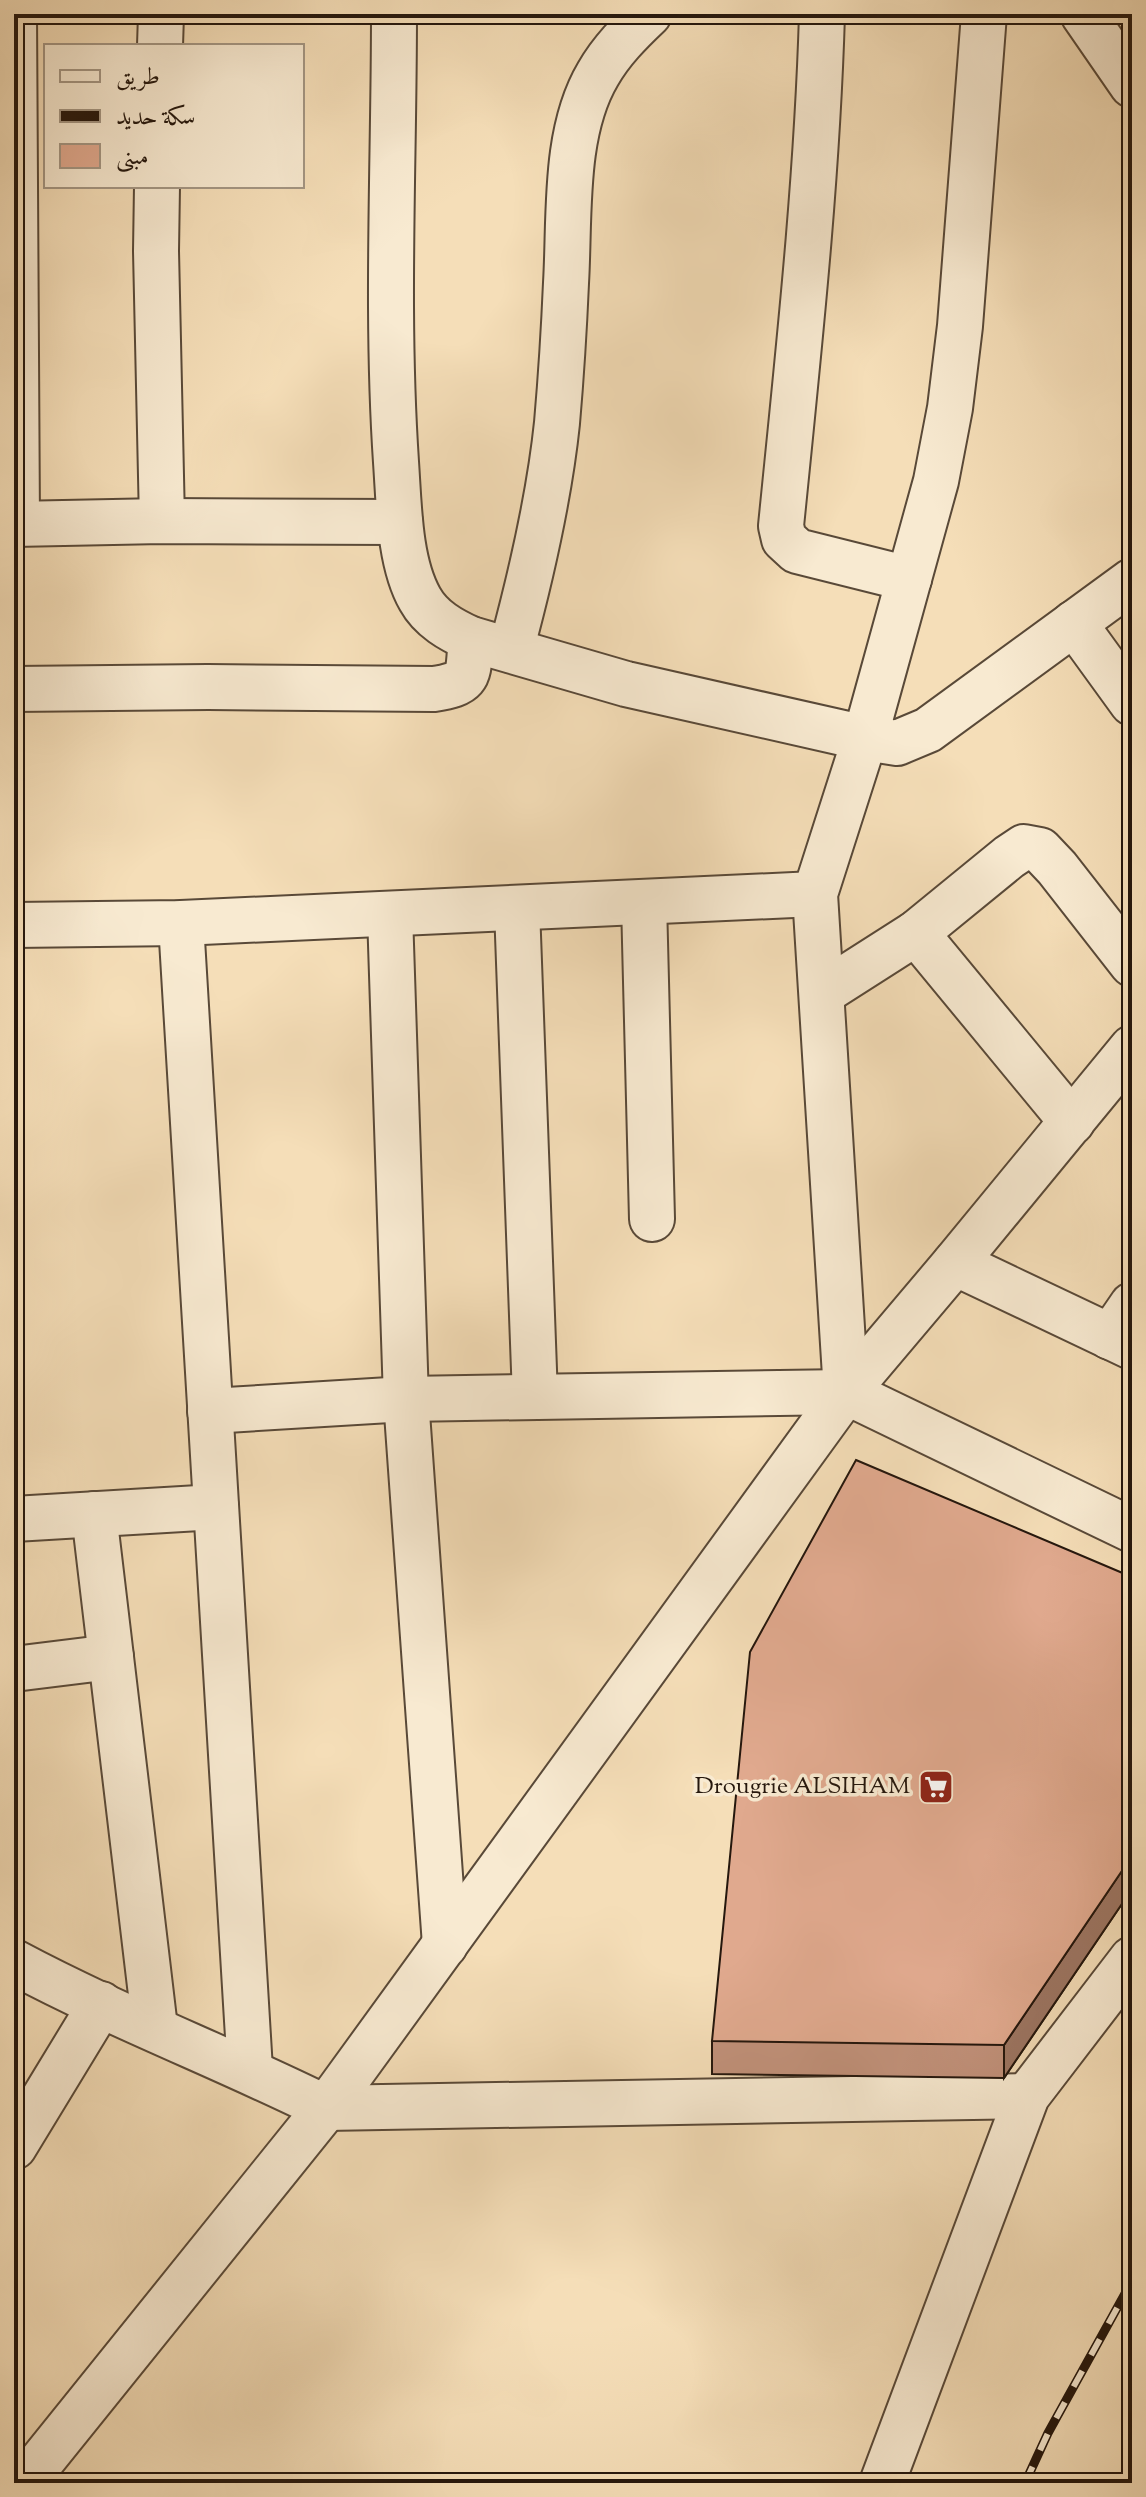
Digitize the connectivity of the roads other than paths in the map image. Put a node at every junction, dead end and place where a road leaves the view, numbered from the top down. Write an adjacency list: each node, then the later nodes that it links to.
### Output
1 (14, 14): 13 (street)
2 (161, 14): 8 (street)
3 (394, 14): 12 (street)
4 (649, 14): 17 (street)
5 (822, 14): 14 (street)
6 (984, 14): 14 (street)
7 (1083, 14): 9 (street)
8 (160, 44)
9 (1132, 85)
10 (157, 188): 11 (street)
11 (162, 521): 12 (street); 13 (street)
12 (400, 522): 17 (street)
13 (16, 524)
14 (909, 579): 20 (street)
15 (1132, 581): 16 (street)
16 (1074, 623): 19 (street); 20 (street)
17 (491, 644): 18 (street); 20 (street)
18 (14, 689)
19 (1132, 703)
20 (865, 738): 21 (street)
21 (815, 894): 22 (street); 29 (street)
22 (644, 902): 23 (street); 32 (street)
23 (517, 908): 24 (street); 36 (street)
24 (390, 914): 25 (street); 37 (street)
25 (181, 923): 26 (street); 38 (street)
26 (14, 925)
27 (916, 933): 28 (street); 29 (street); 31 (street)
28 (1132, 964)
29 (822, 993): 35 (street)
30 (1132, 1048): 31 (street)
31 (1072, 1122): 33 (street)
32 (652, 1219)
33 (955, 1263): 34 (street); 35 (street)
34 (1125, 1330)
35 (846, 1392): 36 (street); 42 (street); 45 (street)
36 (535, 1397): 37 (street)
37 (406, 1399): 38 (street); 45 (street)
38 (210, 1411): 39 (street)
39 (216, 1507): 40 (street); 50 (street)
40 (94, 1514): 41 (street); 43 (street)
41 (14, 1519)
42 (1132, 1530)
43 (111, 1657): 44 (street); 49 (street)
44 (14, 1669)
45 (445, 1945): 52 (street)
46 (1132, 1959): 51 (street)
47 (14, 1962): 48 (street)
48 (101, 2004): 49 (street); 53 (street)
49 (155, 2028): 50 (street)
50 (250, 2070): 52 (street)
51 (1027, 2096): 52 (street); 55 (street)
52 (326, 2108): 54 (street)
53 (14, 2147)
54 (24, 2483)
55 (882, 2483)

